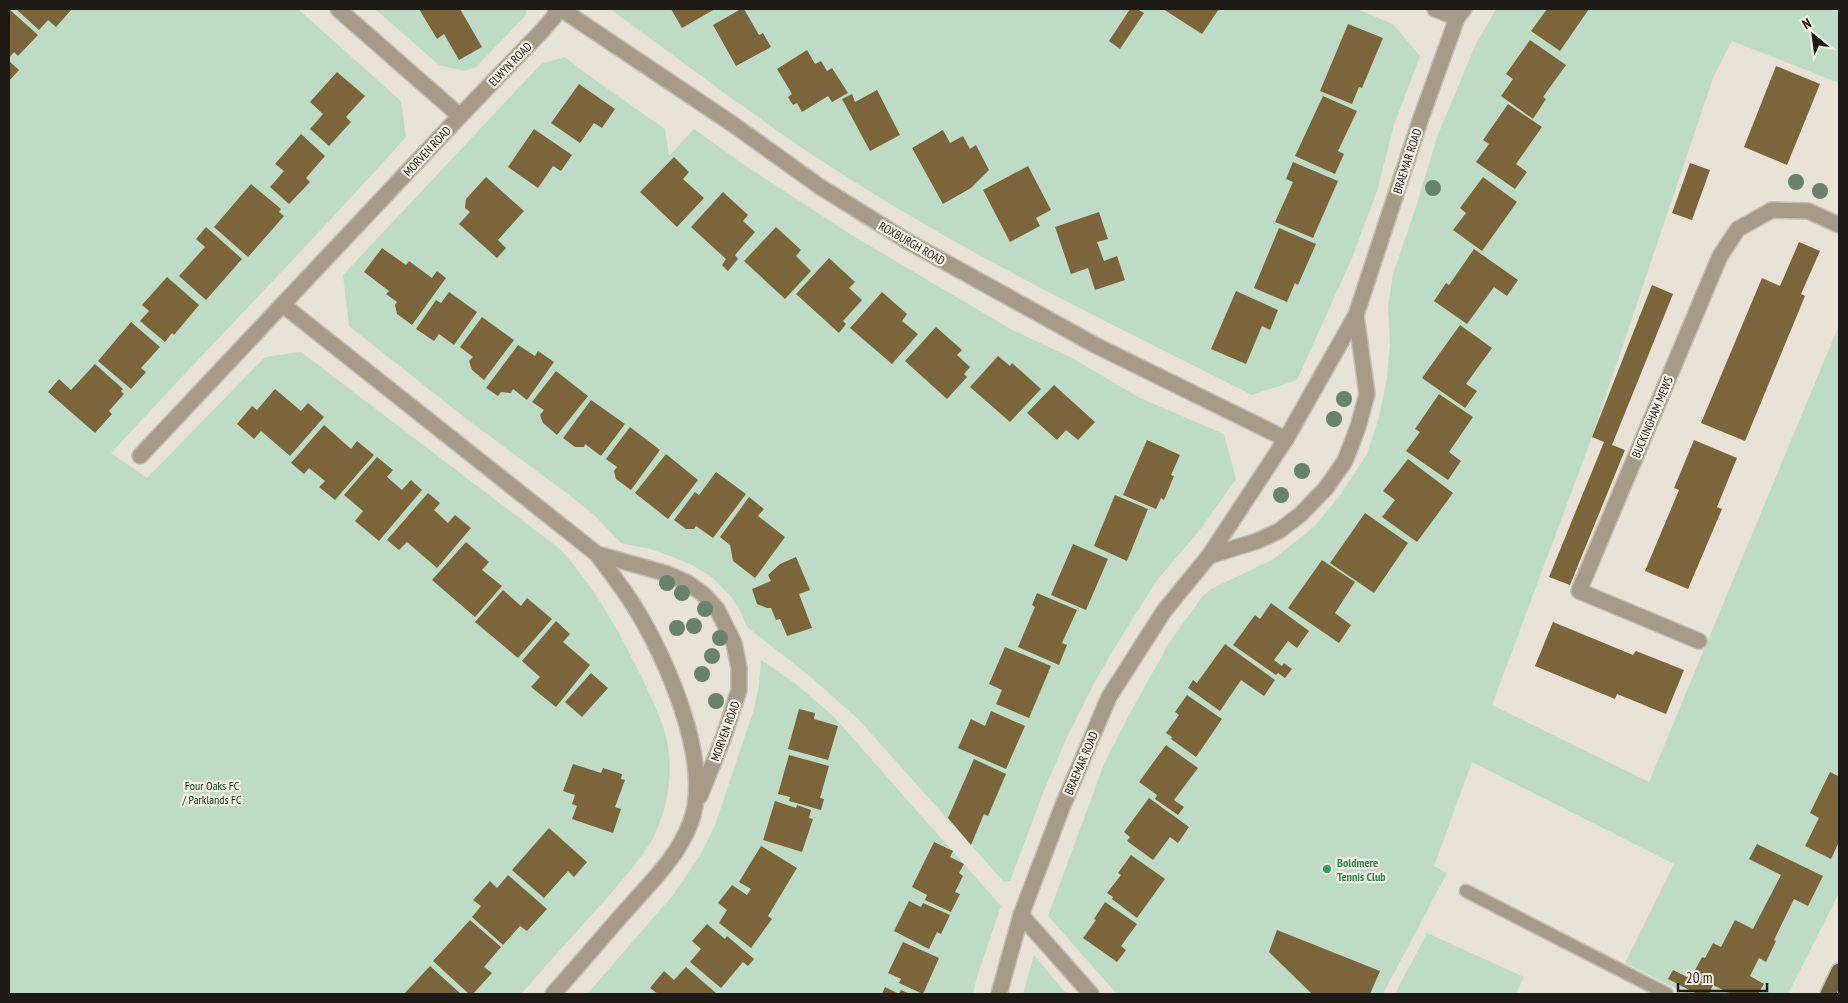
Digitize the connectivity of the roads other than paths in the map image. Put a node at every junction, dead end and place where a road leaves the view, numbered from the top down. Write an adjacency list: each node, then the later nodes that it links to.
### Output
1 (338, 9): 6 (street, MORVEN ROAD)
2 (557, 9): 6 (street, ELWYN ROAD)
3 (561, 9): 10 (street, ROXBURGH ROAD)
4 (1434, 9): 5 (street)
5 (1461, 13): 9 (street, BRAEMAR ROAD)
6 (460, 116): 8 (street, MORVEN ROAD)
7 (1839, 225): 14 (street, BUCKINGHAM MEWS)
8 (283, 304): 11 (street, MORVEN ROAD); 12 (street, MORVEN ROAD)
9 (1356, 315): 10 (street, BRAEMAR ROAD); 13 (street, BRAEMAR ROAD)
10 (1286, 439): 13 (street, BRAEMAR ROAD)
11 (140, 456)
12 (597, 554): 15 (street, MORVEN ROAD); 15 (street, MORVEN ROAD)
13 (1209, 556): 17 (street, BRAEMAR ROAD)
14 (1698, 641)
15 (695, 809): 19 (street, MORVEN ROAD)
16 (1466, 892): 22 (lane)
17 (1021, 915): 20 (street, BRAEMAR ROAD); 21 (street)
18 (1839, 971): 23 (main road)
19 (553, 994)
20 (999, 994)
21 (1091, 994)
22 (1667, 994)
23 (1828, 994)

